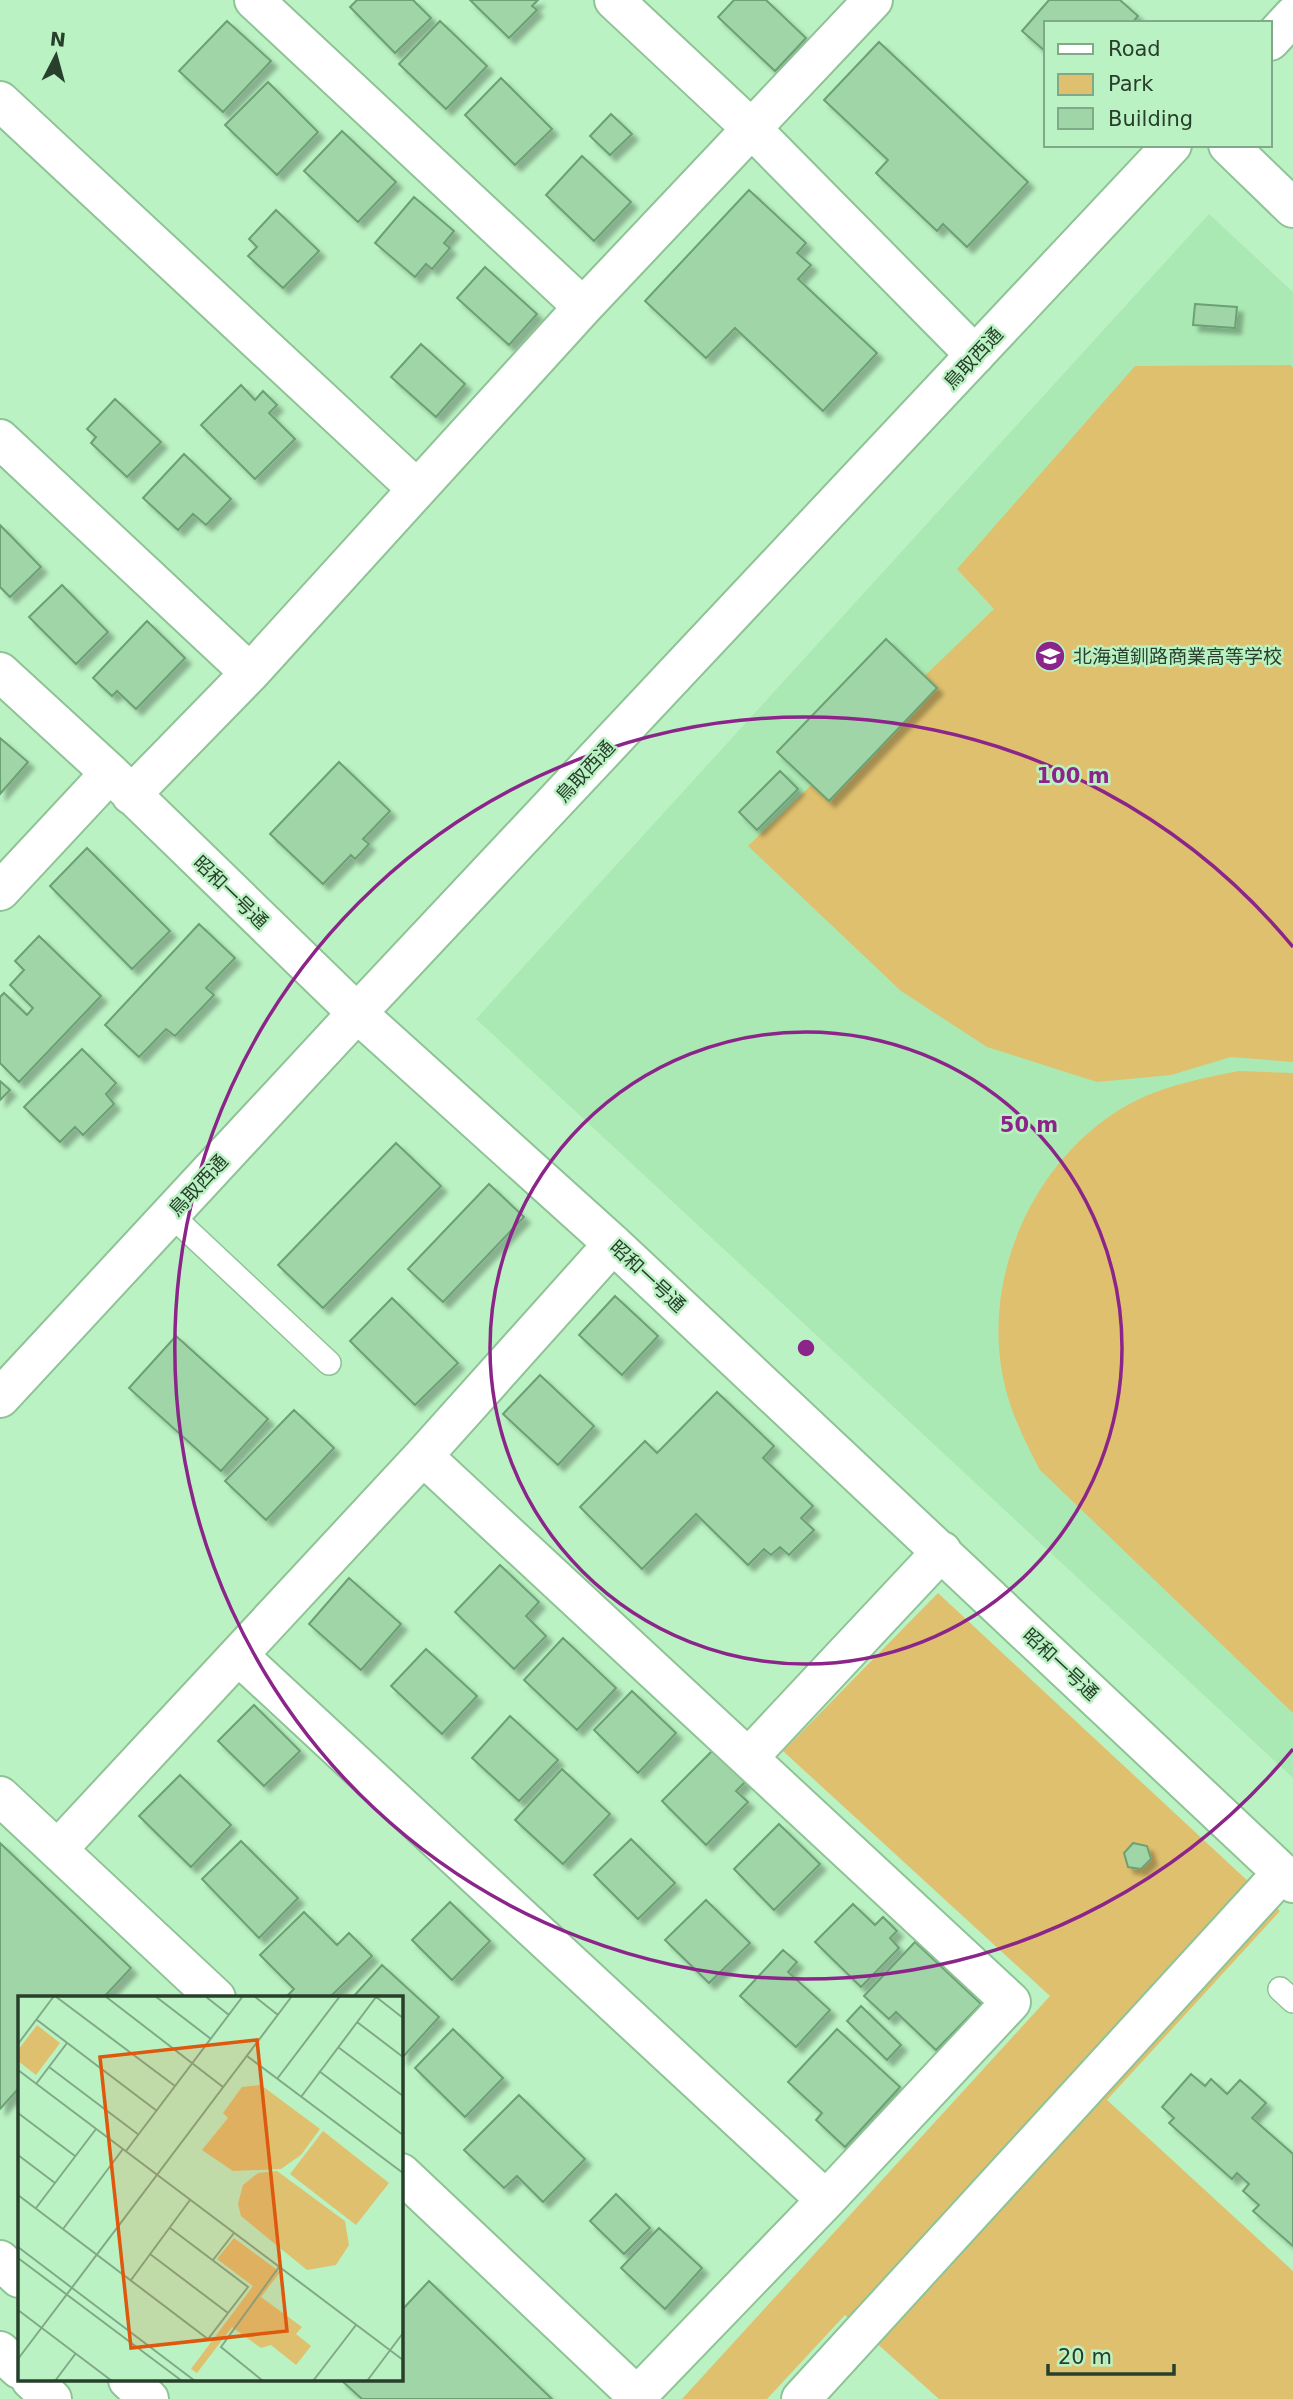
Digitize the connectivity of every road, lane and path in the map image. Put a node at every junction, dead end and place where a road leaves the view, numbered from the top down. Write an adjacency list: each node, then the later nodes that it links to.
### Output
1 (254, 0): 11 (street)
2 (614, 0): 7 (street)
3 (873, 0): 7 (street)
4 (1293, 16): 5 (street)
5 (1272, 39)
6 (0, 101): 14 (street)
7 (752, 129): 11 (street); 12 (street)
8 (1170, 147): 12 (street, 鳥取西通)
9 (1230, 147): 10 (street)
10 (1293, 208)
11 (583, 307): 14 (street)
12 (975, 355): 19 (street, 鳥取西通)
13 (0, 439): 16 (street)
14 (417, 489): 16 (street)
15 (0, 673): 17 (street, 昭和一号通)
16 (250, 673): 17 (street)
17 (121, 784): 18 (street); 19 (street, 昭和一号通)
18 (0, 891)
19 (357, 1013): 20 (street, 鳥取西通); 21 (street, 昭和一号通)
20 (170, 1214): 22 (lane); 23 (street, 鳥取西通)
21 (613, 1244): 24 (street); 25 (street, 昭和一号通)
22 (329, 1363)
23 (0, 1398)
24 (424, 1456): 26 (street); 27 (street)
25 (942, 1551): 27 (street); 30 (street, 昭和一号通)
26 (239, 1656): 29 (street); 33 (street)
27 (749, 1757): 33 (street)
28 (0, 1796): 29 (street)
29 (58, 1849): 31 (street)
30 (1288, 1878): 42 (street)
31 (214, 1996)
32 (402, 2174): 33 (street)
33 (826, 2200)
34 (0, 2260): 35 (street)
35 (18, 2277)
36 (0, 2351): 37 (street)
37 (18, 2368)
38 (33, 2382): 40 (street)
39 (130, 2382): 41 (street)
40 (51, 2399)
41 (149, 2399)
42 (801, 2399)

